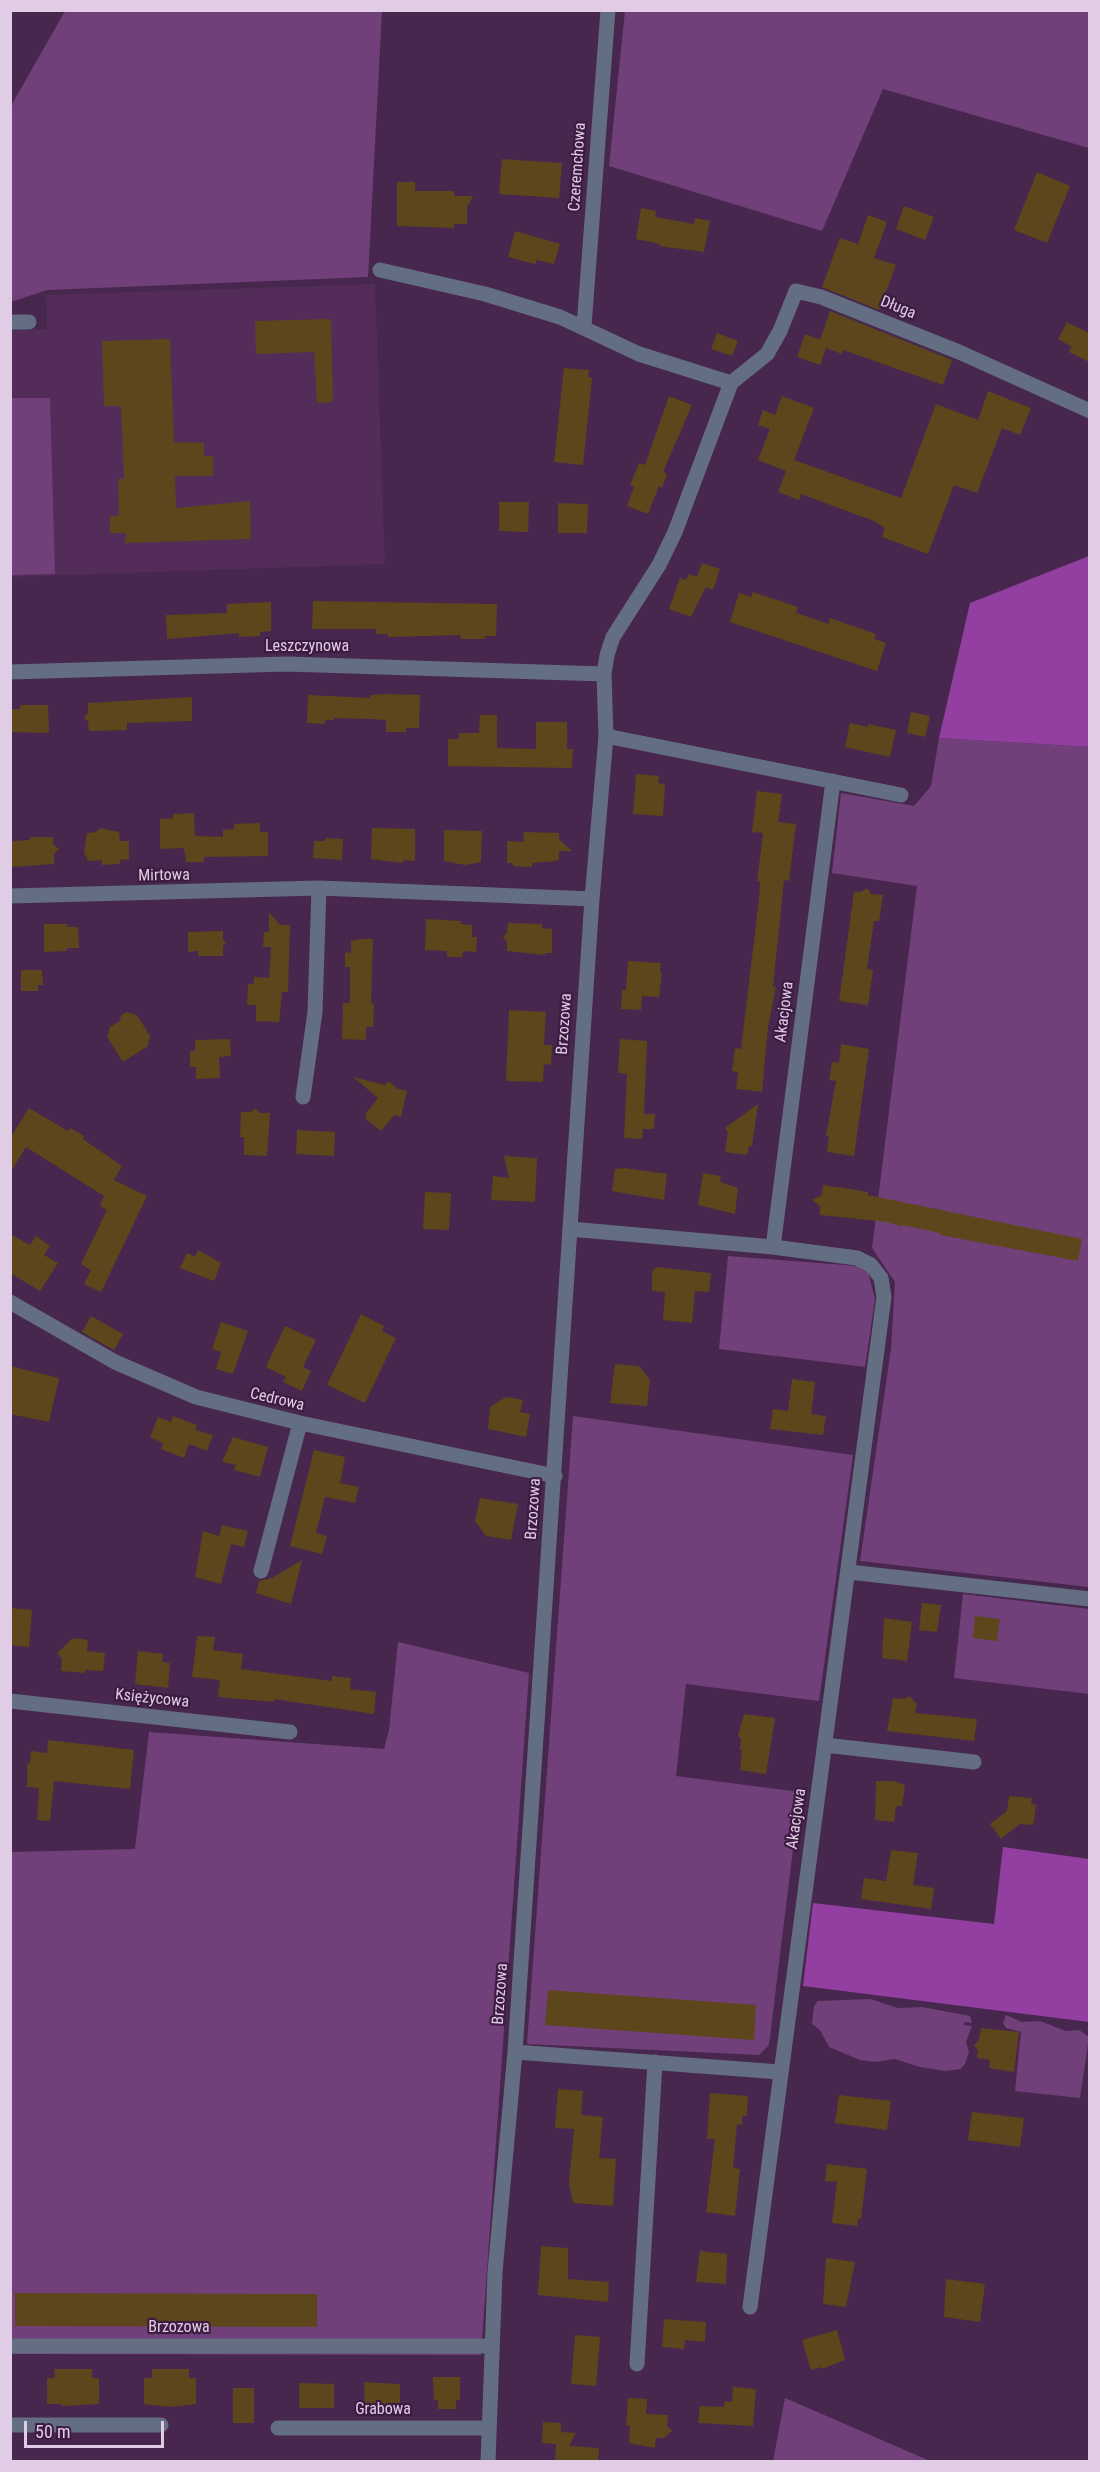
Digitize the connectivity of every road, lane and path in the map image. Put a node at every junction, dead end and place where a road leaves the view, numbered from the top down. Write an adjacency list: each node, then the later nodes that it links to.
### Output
1 (608, 10): 5 (street, Czeremchowa)
2 (380, 270): 5 (street)
3 (10, 322): 4 (street)
4 (29, 322)
5 (584, 326): 6 (street)
6 (731, 383): 7 (street, Długa); 9 (street)
7 (1089, 411)
8 (10, 672): 9 (street, Leszczynowa)
9 (604, 674): 10 (street, Brzozowa)
10 (606, 736): 11 (street); 15 (street, Brzozowa)
11 (833, 781): 12 (street); 18 (street, Akacjowa)
12 (901, 795)
13 (319, 888): 14 (street, Mirtowa); 15 (street, Mirtowa); 16 (street)
14 (10, 896)
15 (592, 899): 17 (street, Brzozowa)
16 (303, 1097)
17 (570, 1229): 18 (street, Akacjowa); 21 (street, Brzozowa)
18 (773, 1247): 23 (street, Akacjowa)
19 (10, 1302): 20 (street, Cedrowa)
20 (300, 1423): 21 (street, Cedrowa); 22 (street)
21 (555, 1476): 29 (street, Brzozowa)
22 (261, 1570)
23 (849, 1572): 24 (street); 27 (street, Akacjowa)
24 (1089, 1599)
25 (10, 1701): 26 (street, Księżycowa)
26 (290, 1732)
27 (825, 1745): 28 (street); 31 (street, Akacjowa)
28 (974, 1762)
29 (515, 2052): 30 (street); 34 (street, Brzozowa)
30 (655, 2062): 31 (street); 35 (street)
31 (780, 2072): 32 (street, Akacjowa)
32 (750, 2307)
33 (10, 2346): 34 (street, Brzozowa)
34 (492, 2346): 39 (street, Brzozowa)
35 (637, 2364)
36 (10, 2425): 37 (street)
37 (161, 2425)
38 (278, 2428): 39 (street, Grabowa)
39 (489, 2428): 40 (street, Brzozowa)
40 (488, 2462)

